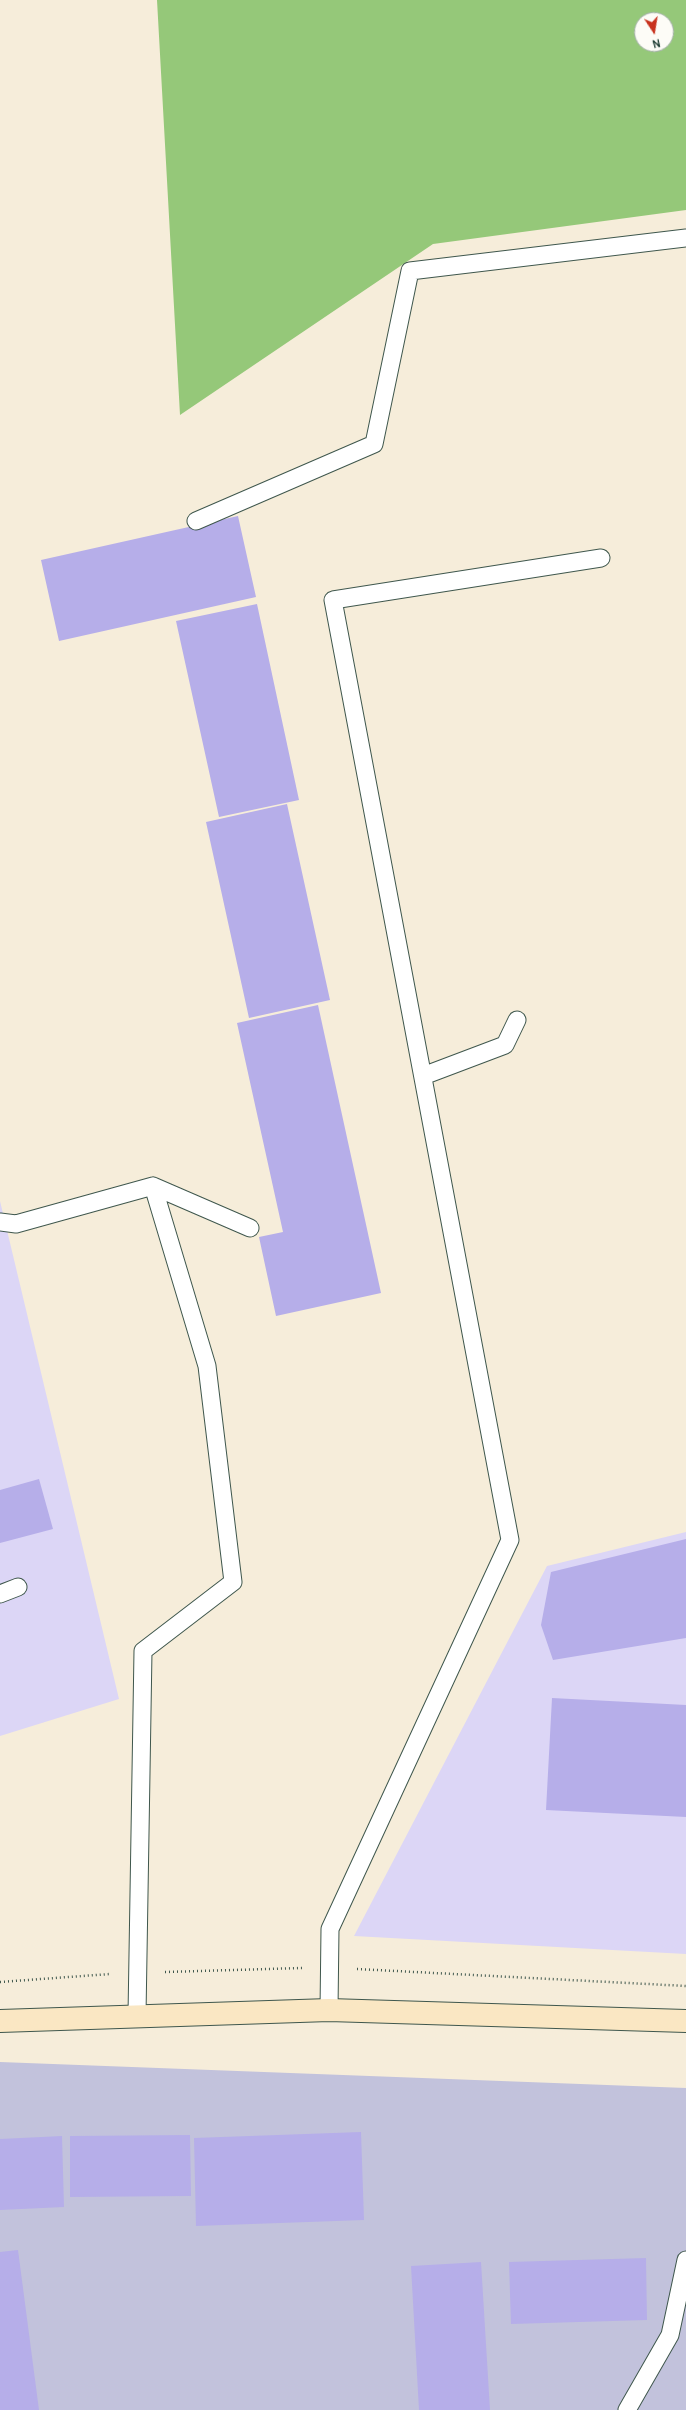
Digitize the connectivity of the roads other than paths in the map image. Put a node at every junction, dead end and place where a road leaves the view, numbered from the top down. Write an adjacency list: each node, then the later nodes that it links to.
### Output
1 (686, 238): 2 (lane)
2 (196, 522)
3 (601, 558): 5 (lane)
4 (517, 1020): 5 (lane)
5 (423, 1076): 11 (lane)
6 (153, 1186): 7 (lane); 8 (lane); 12 (lane)
7 (0, 1222)
8 (250, 1228)
9 (18, 1587): 10 (lane)
10 (0, 1594)
11 (329, 2010): 12 (main road); 14 (main road)
12 (137, 2015): 13 (main road)
13 (0, 2021)
14 (686, 2021)
15 (686, 2260): 16 (lane)
16 (627, 2410)

